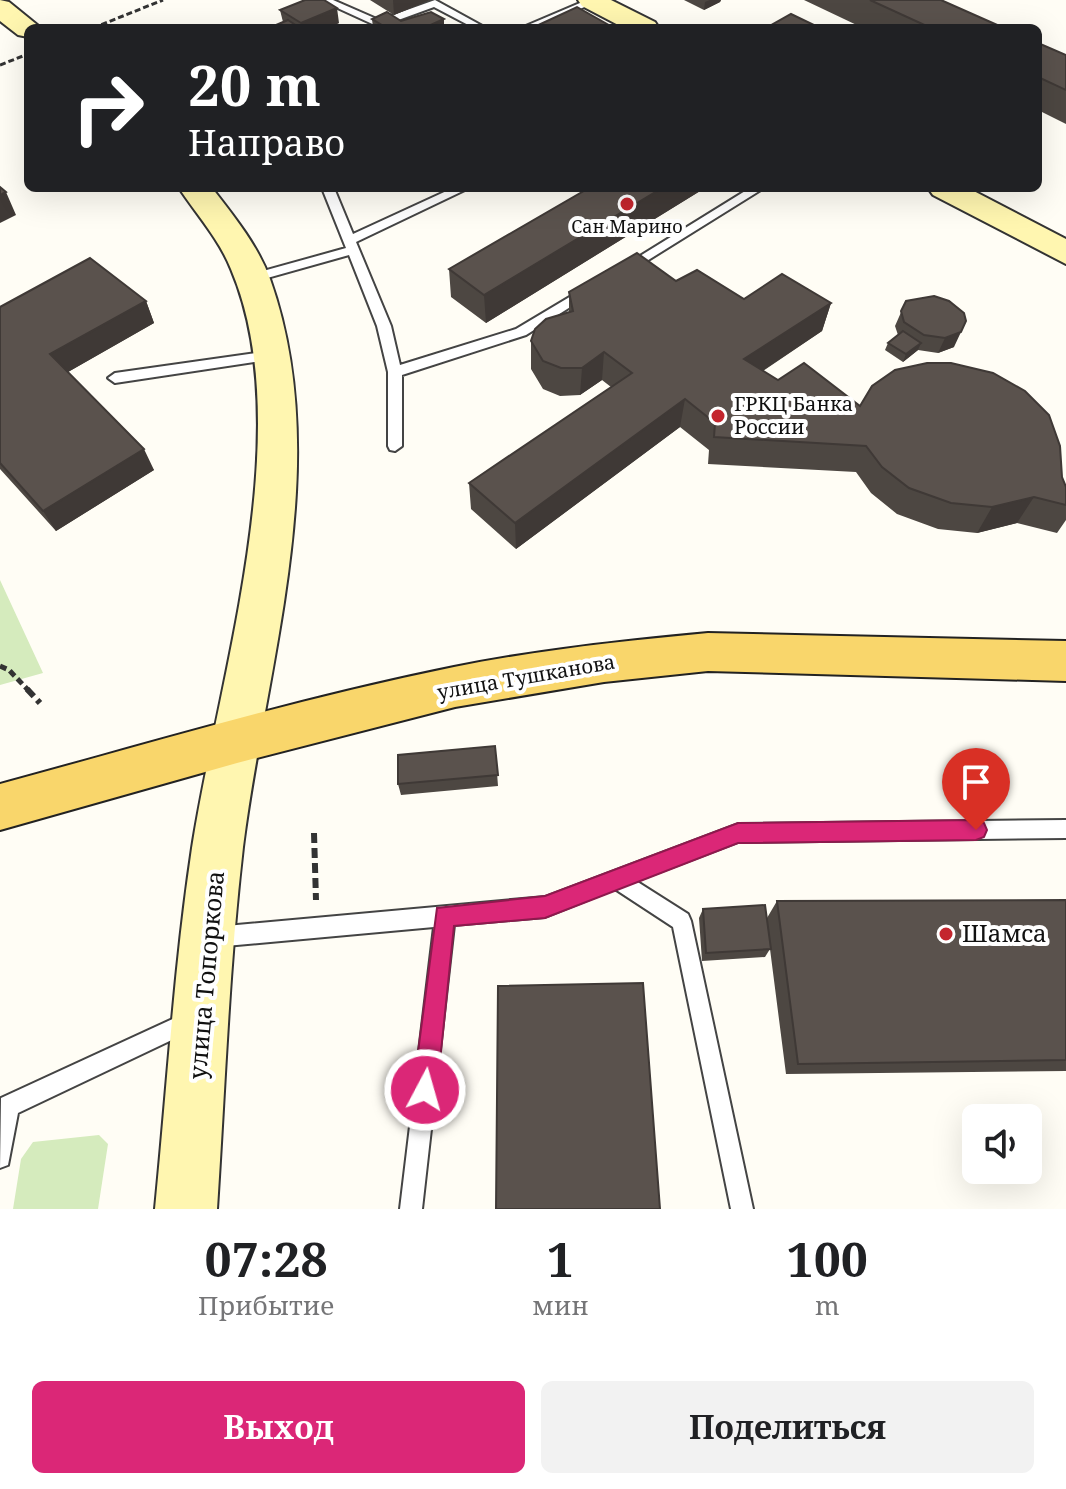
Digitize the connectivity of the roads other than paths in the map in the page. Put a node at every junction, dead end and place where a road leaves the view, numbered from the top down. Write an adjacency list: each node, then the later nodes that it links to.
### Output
1 (35, 0): 4 (main road)
2 (325, 0): 6 (lane)
3 (593, 0): 8 (lane); 9 (main road)
4 (3, 10): 10 (main road)
5 (379, 24): 7 (lane)
6 (379, 24)
7 (474, 24)
8 (536, 24)
9 (638, 24)
10 (24, 26)
11 (198, 192): 21 (main road, улица Топоркова)
12 (330, 192): 18 (lane)
13 (455, 192): 18 (lane)
14 (751, 192): 20 (lane)
15 (951, 192): 19 (main road)
16 (952, 192): 17 (main road)
17 (1066, 240)
18 (351, 245): 21 (lane); 24 (lane)
19 (1066, 253)
20 (613, 276)
21 (253, 278): 23 (main road, улица Топоркова)
22 (600, 284): 24 (lane)
23 (270, 356): 25 (lane); 28 (main road, улица Топоркова)
24 (395, 372): 26 (lane)
25 (115, 378)
26 (395, 446)
27 (1064, 659): 28 (main road, улица Тушканова)
28 (237, 741): 29 (main road, улица Тушканова); 33 (main road, улица Топоркова)
29 (0, 807)
30 (1066, 829): 31 (lane)
31 (616, 879): 32 (lane); 38 (lane)
32 (445, 916): 33 (lane); 37 (lane)
33 (210, 937): 34 (main road, улица Топоркова)
34 (203, 1015): 35 (lane); 36 (main road, улица Топоркова)
35 (0, 1157)
36 (186, 1209)
37 (411, 1209)
38 (742, 1209)

